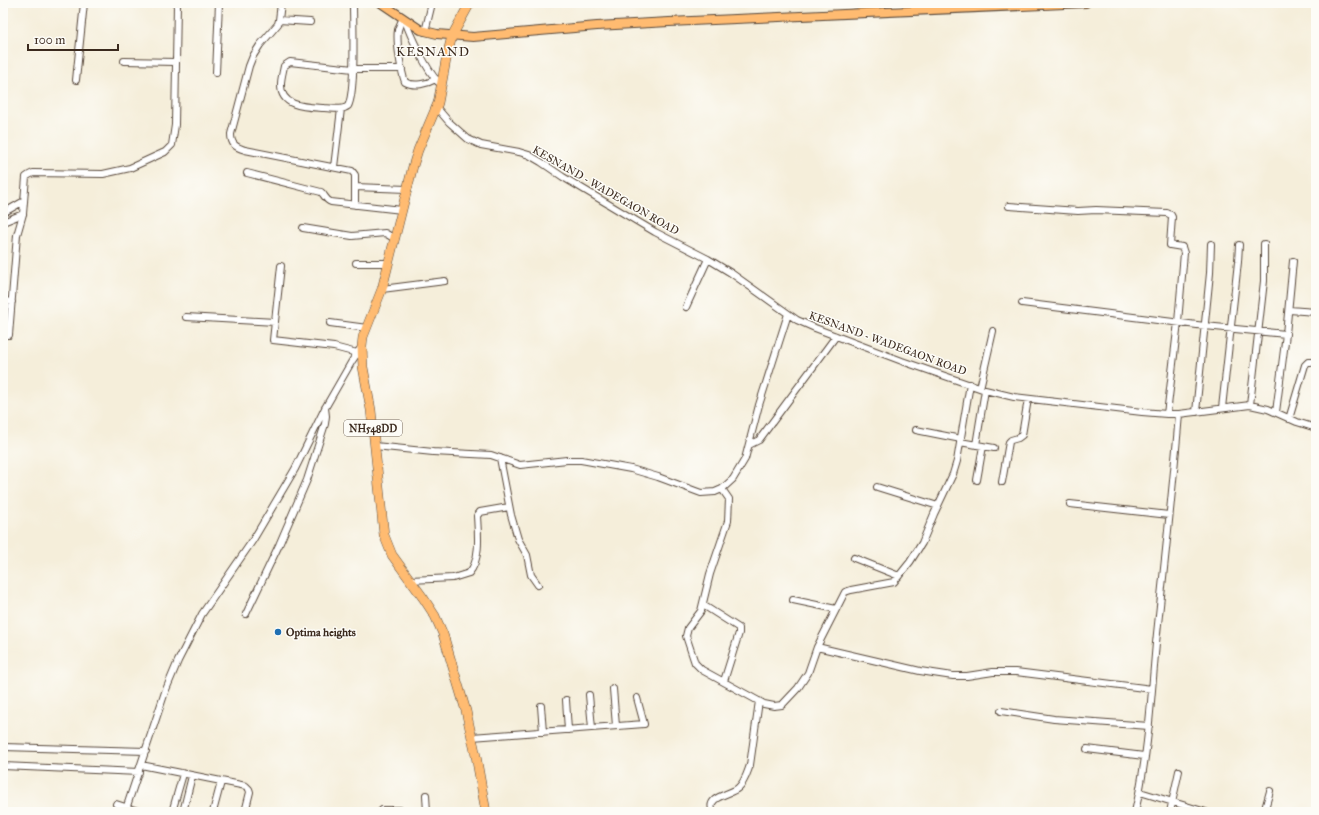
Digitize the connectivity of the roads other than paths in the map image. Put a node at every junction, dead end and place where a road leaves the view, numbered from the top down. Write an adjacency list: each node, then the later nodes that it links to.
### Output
1 (84, 3): 21 (street)
2 (177, 3): 17 (street)
3 (219, 3): 20 (street)
4 (281, 3): 12 (street)
5 (353, 3): 18 (street)
6 (381, 3): 11 (main road)
7 (432, 3): 14 (street)
8 (470, 3): 15 (highway, NH548DD)
9 (1086, 3): 10 (main road)
10 (924, 6): 15 (main road)
11 (404, 19): 14 (main road); 19 (street); 22 (street)
12 (279, 20): 13 (street); 25 (street)
13 (310, 22)
14 (425, 32): 15 (main road)
15 (452, 36): 22 (highway, NH548DD)
16 (124, 61): 17 (street)
17 (176, 62): 29 (street)
18 (353, 69): 19 (street); 24 (street); 24 (street)
19 (402, 69): 22 (street)
20 (216, 73)
21 (76, 80)
22 (438, 82): 23 (highway, NH548DD)
23 (437, 108): 28 (highway, NH548DD); 41 (street, KESNAND - WADEGAON ROAD)
24 (341, 109): 25 (street)
25 (334, 168): 27 (street)
26 (247, 173): 30 (street)
27 (355, 187): 28 (street); 30 (street)
28 (407, 189): 32 (highway, NH548DD)
29 (24, 202): 33 (street); 34 (street)
30 (355, 205): 32 (street)
31 (1009, 206): 57 (street)
32 (402, 210): 37 (highway, NH548DD)
33 (3, 213)
34 (23, 214): 35 (street); 49 (street)
35 (3, 222)
36 (304, 228): 37 (street)
37 (395, 239): 44 (highway, NH548DD)
38 (1211, 244): 59 (street)
39 (1264, 244): 63 (street)
40 (1239, 245): 61 (street)
41 (708, 259): 51 (street); 54 (street, KESNAND - WADEGAON ROAD)
42 (1293, 261): 52 (street)
43 (356, 263): 44 (street)
44 (389, 263): 47 (highway, NH548DD)
45 (281, 266): 56 (street)
46 (445, 281): 47 (street)
47 (382, 289): 60 (highway, NH548DD)
48 (3, 301): 49 (street)
49 (12, 302): 65 (street)
50 (1022, 303): 57 (street)
51 (686, 307)
52 (1289, 310): 53 (street); 64 (street)
53 (1316, 312)
54 (788, 314): 66 (street, KESNAND - WADEGAON ROAD); 83 (street)
55 (186, 317): 56 (street)
56 (275, 322): 67 (street)
57 (1178, 322): 59 (street); 77 (street)
58 (330, 323): 60 (street)
59 (1205, 326): 61 (street); 75 (street)
60 (367, 328): 67 (highway, NH548DD)
61 (1231, 328): 63 (street); 74 (street)
62 (993, 331): 70 (street)
63 (1258, 331): 64 (street); 72 (street)
64 (1286, 334): 76 (street)
65 (3, 335)
66 (836, 336): 69 (street, KESNAND - WADEGAON ROAD); 83 (street)
67 (359, 350): 73 (street); 84 (highway, NH548DD)
68 (1316, 362): 79 (street)
69 (970, 384): 70 (street, KESNAND - WADEGAON ROAD); 82 (street)
70 (982, 389): 71 (street, KESNAND - WADEGAON ROAD); 85 (street)
71 (1028, 399): 77 (street, KESNAND - WADEGAON ROAD); 89 (street)
72 (1250, 405): 74 (street, KESNAND - WADEGAON ROAD); 76 (street, KESNAND - WADEGAON ROAD)
73 (325, 408): 103 (street); 122 (street)
74 (1222, 408): 75 (street, KESNAND - WADEGAON ROAD)
75 (1196, 412): 78 (street, KESNAND - WADEGAON ROAD)
76 (1276, 412): 79 (street, KESNAND - WADEGAON ROAD)
77 (1167, 414): 78 (street, KESNAND - WADEGAON ROAD)
78 (1179, 414): 95 (street)
79 (1289, 419): 80 (street, KESNAND - WADEGAON ROAD)
80 (1316, 428)
81 (916, 430): 82 (street)
82 (960, 440): 85 (street); 93 (street)
83 (749, 445): 91 (street)
84 (375, 446): 87 (street); 98 (highway, NH548DD)
85 (980, 446): 86 (street); 88 (street)
86 (994, 448)
87 (500, 458): 91 (street); 94 (street)
88 (977, 480)
89 (1002, 482)
90 (877, 487): 93 (street)
91 (722, 489): 101 (street)
92 (1070, 504): 95 (street)
93 (938, 506): 97 (street)
94 (509, 507): 98 (street); 99 (street)
95 (1169, 515): 107 (street)
96 (854, 558): 97 (street)
97 (899, 576): 102 (street)
98 (410, 580): 119 (highway, NH548DD)
99 (538, 584)
100 (793, 600): 102 (street)
101 (702, 605): 105 (street); 105 (street)
102 (836, 609): 104 (street)
103 (246, 614)
104 (817, 647): 107 (street); 111 (street)
105 (724, 682): 111 (street)
106 (613, 689): 114 (street)
107 (1152, 689): 115 (street)
108 (589, 694): 116 (street)
109 (637, 698): 114 (street)
110 (566, 700): 117 (street)
111 (759, 701): 145 (street)
112 (541, 706): 118 (street)
113 (1001, 711): 115 (street)
114 (616, 726): 116 (street)
115 (1149, 726): 123 (street)
116 (592, 728): 117 (street)
117 (568, 730): 118 (street)
118 (543, 732): 119 (street)
119 (472, 737): 144 (highway, NH548DD)
120 (3, 747): 122 (street)
121 (1087, 749): 123 (street)
122 (146, 751): 125 (street)
123 (1144, 756): 131 (street)
124 (3, 766): 125 (street)
125 (140, 769): 127 (street); 135 (street)
126 (1179, 771): 133 (street)
127 (183, 774): 128 (street); 137 (street)
128 (192, 776): 129 (street); 138 (street)
129 (221, 782): 139 (street); 140 (street)
130 (1270, 791): 149 (street)
131 (1140, 792): 133 (street); 146 (street)
132 (426, 795): 143 (street)
133 (1172, 802): 147 (street); 148 (street)
134 (116, 804): 135 (street)
135 (126, 810): 136 (street)
136 (141, 812)
137 (172, 812)
138 (183, 812)
139 (213, 812)
140 (245, 812)
141 (380, 812): 142 (street)
142 (403, 812)
143 (427, 812)
144 (486, 812)
145 (713, 812)
146 (1135, 812)
147 (1170, 812)
148 (1206, 812)
149 (1264, 812)

